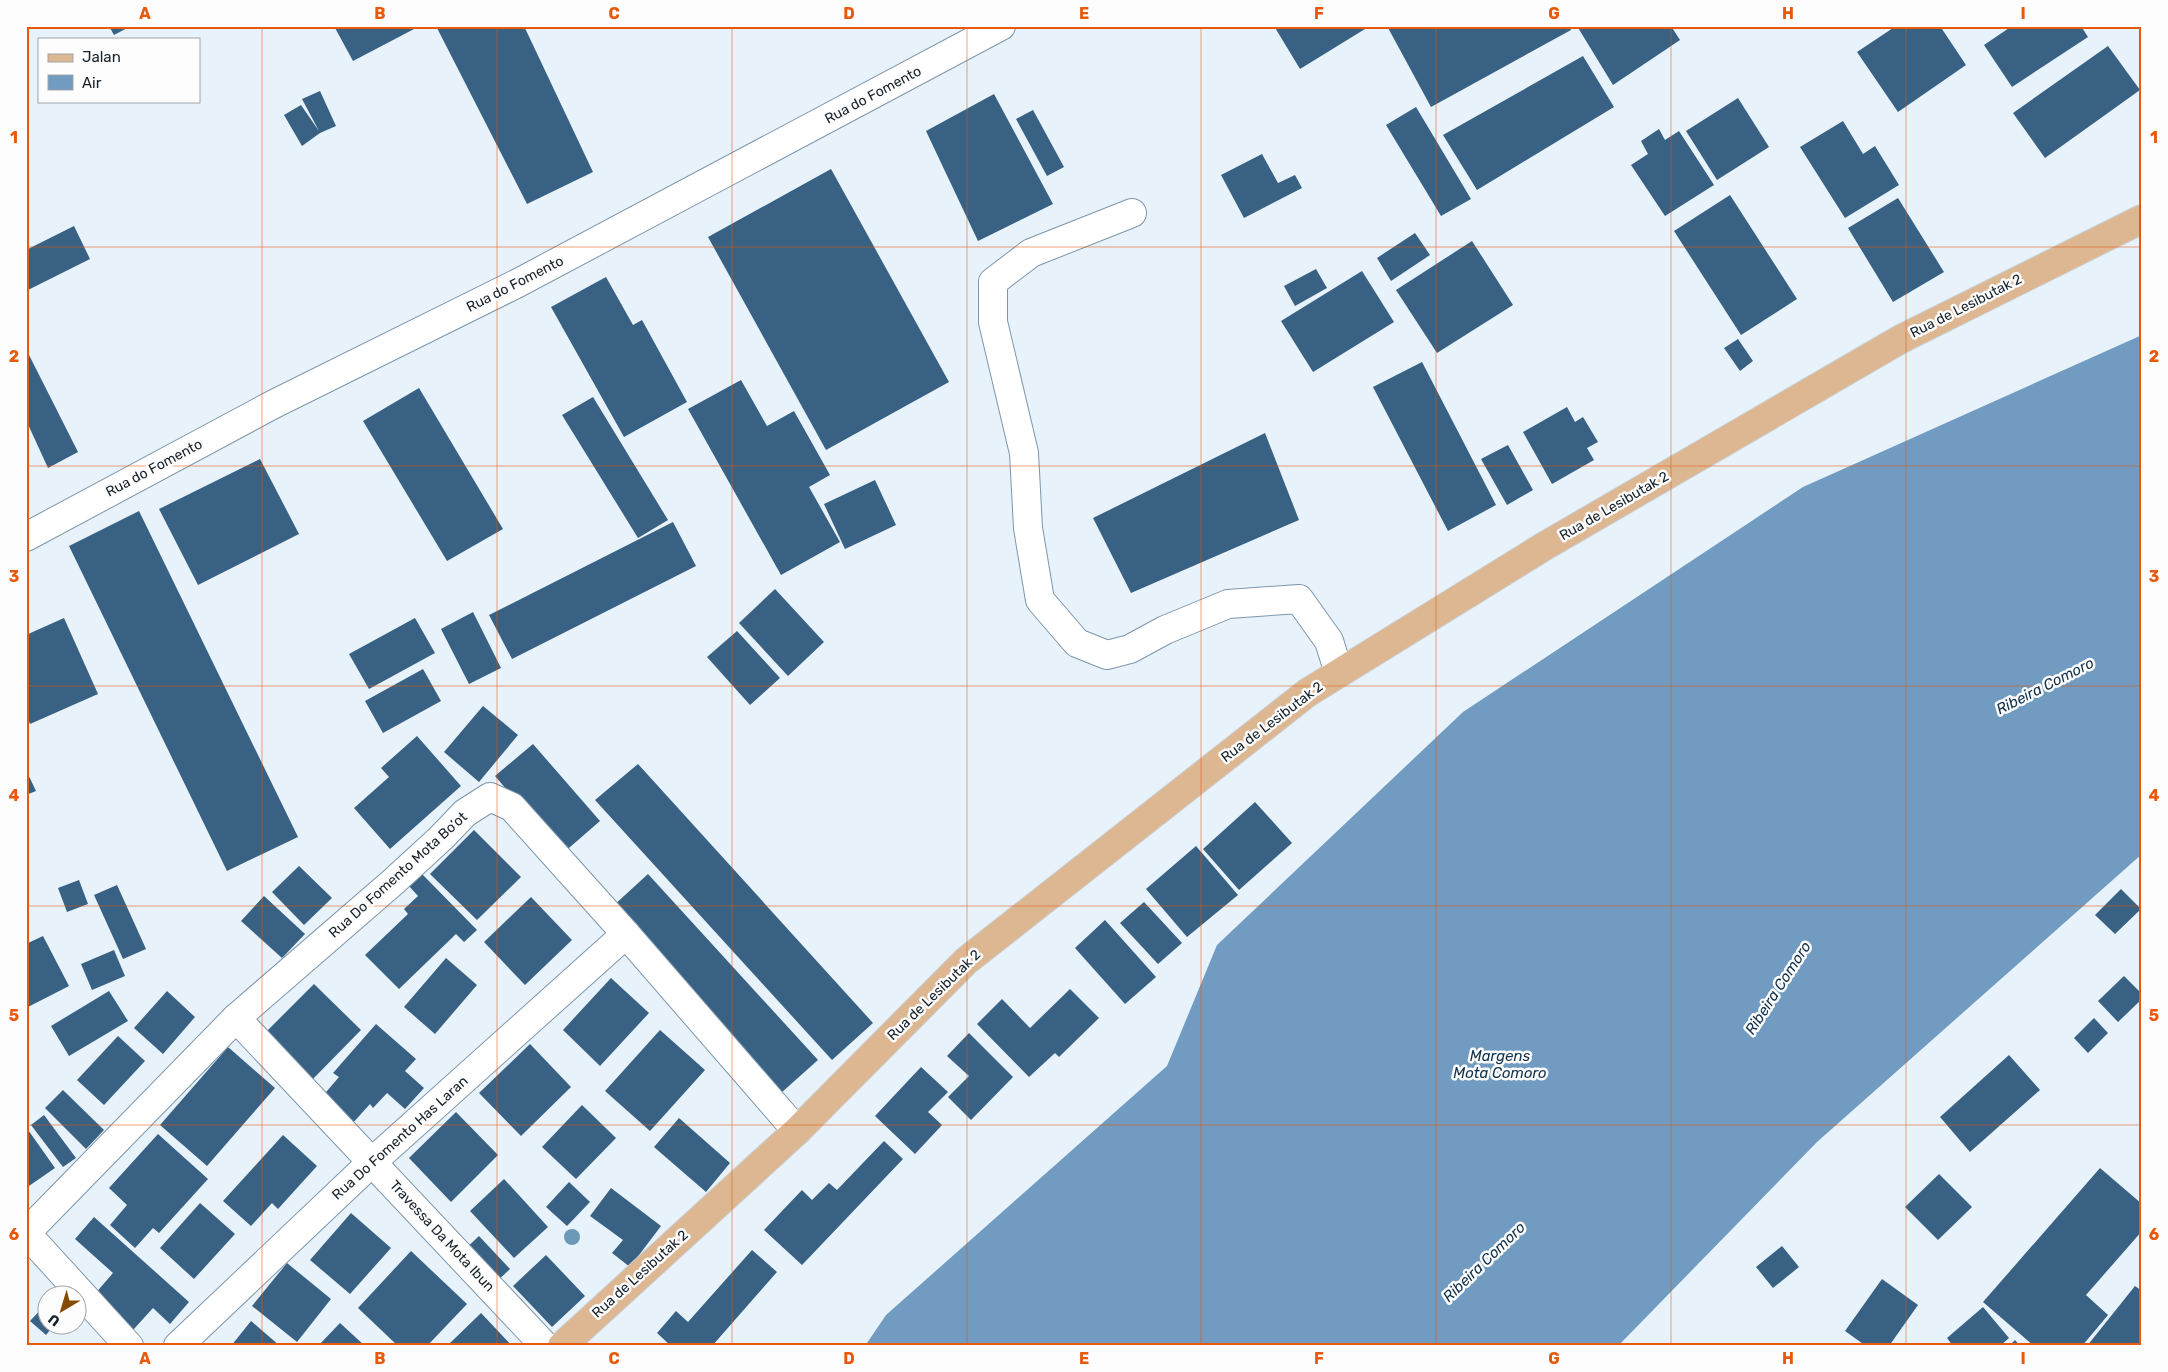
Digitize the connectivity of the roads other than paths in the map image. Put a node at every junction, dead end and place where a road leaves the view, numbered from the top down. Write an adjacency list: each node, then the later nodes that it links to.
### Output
1 (1001, 26): 4 (street, Rua do Fomento)
2 (1132, 214): 5 (street)
3 (2142, 219): 5 (main road, Rua de Lesibutak 2)
4 (26, 538)
5 (1339, 673): 8 (main road, Rua de Lesibutak 2)
6 (626, 934): 7 (street, Rua Do Fomento Mota Bo’ot); 8 (street, Rua Do Fomento Mota Bo’ot); 9 (street, Rua Do Fomento Has Laran)
7 (236, 1018): 9 (street, Travessa Da Mota Ibun); 10 (street, Rua Do Fomento Mota Bo’ot)
8 (796, 1131): 14 (main road, Rua de Lesibutak 2)
9 (372, 1162): 12 (street, Rua Do Fomento Has Laran); 13 (street, Travessa Da Mota Ibun)
10 (26, 1233): 11 (street)
11 (129, 1346)
12 (178, 1346)
13 (545, 1346)
14 (562, 1346)

